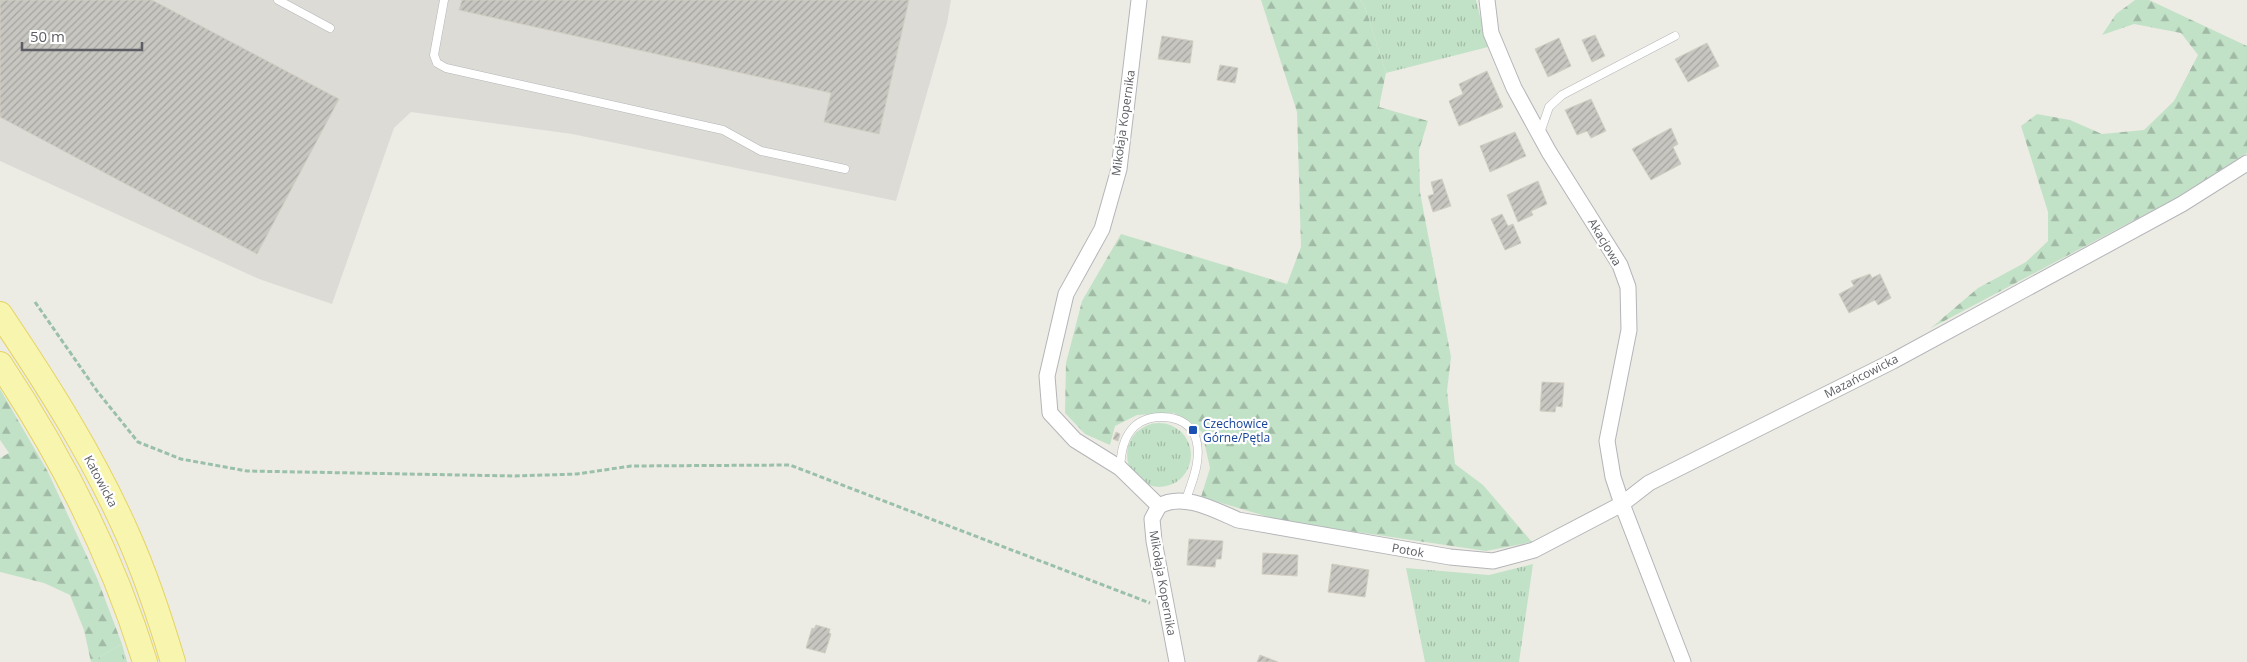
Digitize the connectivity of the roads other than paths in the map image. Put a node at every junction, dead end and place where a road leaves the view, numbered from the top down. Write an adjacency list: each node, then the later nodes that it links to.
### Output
1 (278, 0): 5 (lane)
2 (444, 0): 9 (lane)
3 (1139, 0): 12 (street, Mikołaja Kopernika)
4 (1487, 0): 7 (street, Akacjowa)
5 (330, 28)
6 (1675, 36): 7 (lane)
7 (1539, 135): 14 (street, Akacjowa)
8 (2247, 163): 14 (street, Mazańcowicka)
9 (845, 169)
10 (0, 314): 17 (main road, Katowicka)
11 (0, 364): 16 (main road)
12 (1120, 468): 13 (lane); 15 (street)
13 (1186, 502): 14 (street, Potok); 15 (street)
14 (1622, 504): 19 (street)
15 (1158, 506): 18 (street, Mikołaja Kopernika)
16 (144, 662)
17 (173, 662)
18 (1177, 662)
19 (1683, 662)

